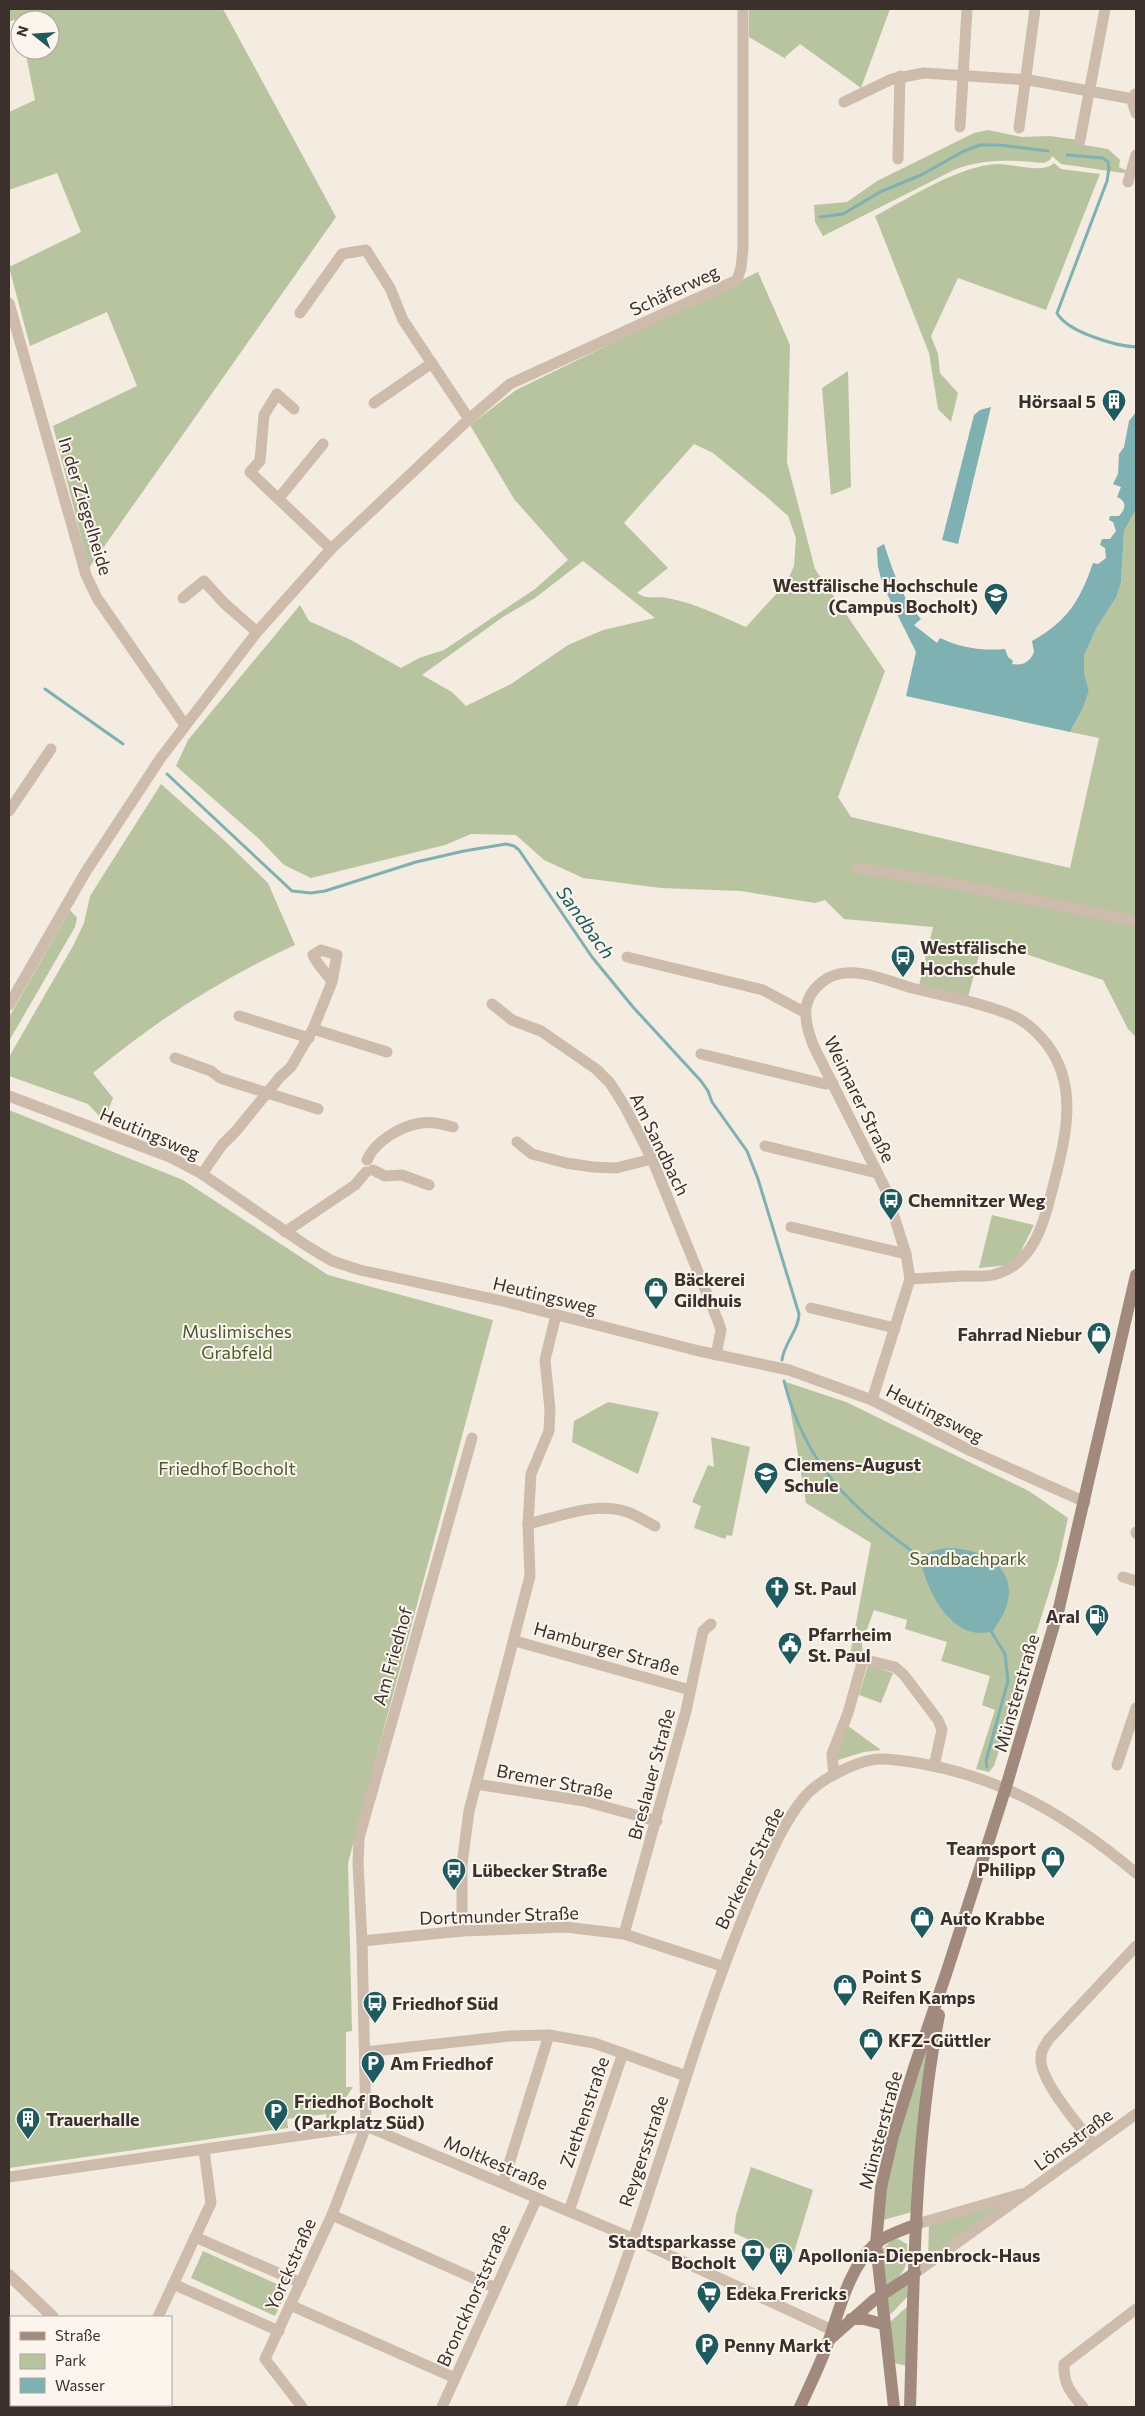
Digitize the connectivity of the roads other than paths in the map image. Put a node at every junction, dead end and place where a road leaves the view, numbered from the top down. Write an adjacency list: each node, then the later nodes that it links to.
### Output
1 (743, 9): 23 (street, Schäferweg)
2 (967, 9): 5 (street)
3 (1035, 9): 7 (street)
4 (1105, 9): 8 (street)
5 (964, 74): 6 (street); 7 (street); 12 (street)
6 (900, 76): 10 (street); 16 (street)
7 (1026, 80): 8 (street); 13 (street)
8 (1090, 90): 9 (street); 14 (street)
9 (1135, 96): 11 (street)
10 (844, 102)
11 (1136, 113)
12 (960, 127)
13 (1019, 128)
14 (1080, 140)
15 (1136, 155): 17 (street)
16 (898, 159)
17 (1128, 182)
18 (9, 304): 29 (street, In der Ziegelheide)
19 (300, 313): 20 (street)
20 (432, 363): 21 (street); 23 (street)
21 (374, 403)
22 (294, 409): 25 (street)
23 (469, 420): 26 (street, Schäferweg)
24 (324, 444): 25 (street)
25 (278, 498): 26 (street)
26 (332, 549): 28 (street, Schäferweg)
27 (183, 598): 28 (street)
28 (257, 632): 29 (street, Schäferweg)
29 (185, 725): 37 (street)
30 (51, 749): 31 (street)
31 (9, 812)
32 (857, 868): 33 (street)
33 (1136, 921)
34 (628, 957): 38 (street)
35 (332, 982): 40 (street)
36 (492, 1004): 51 (street, Am Sandbach)
37 (9, 1005)
38 (804, 1012): 44 (street, Weimarer Straße); 60 (street)
39 (239, 1016): 40 (street)
40 (311, 1033): 41 (street); 45 (street)
41 (387, 1052)
42 (702, 1054): 44 (street)
43 (175, 1058): 45 (street)
44 (833, 1083): 53 (street, Weimarer Straße)
45 (267, 1094): 47 (street); 54 (street)
46 (9, 1096): 54 (street, Heutingsweg)
47 (318, 1109)
48 (453, 1127): 52 (street)
49 (517, 1142): 51 (street)
50 (765, 1146): 53 (street)
51 (652, 1159): 64 (street, Am Sandbach)
52 (369, 1167): 55 (street); 57 (street)
53 (877, 1173): 58 (street, Weimarer Straße)
54 (202, 1174): 57 (street, Heutingsweg)
55 (429, 1185)
56 (791, 1227): 58 (street)
57 (285, 1232): 62 (street, Heutingsweg)
58 (906, 1254): 60 (street, Weimarer Straße)
59 (1136, 1276): 67 (main road, Münsterstraße)
60 (910, 1279): 63 (street, Weimarer Straße)
61 (811, 1308): 63 (street)
62 (556, 1315): 64 (street, Heutingsweg); 68 (street)
63 (895, 1328): 65 (street, Weimarer Straße)
64 (716, 1355): 65 (street, Heutingsweg)
65 (872, 1400): 67 (street, Heutingsweg)
66 (472, 1438): 85 (street, Am Friedhof)
67 (1085, 1502): 80 (main road, Münsterstraße)
68 (528, 1524): 69 (street); 73 (street)
69 (655, 1526)
70 (1123, 1577): 71 (street)
71 (1136, 1581)
72 (711, 1624): 74 (street, Breslauer Straße)
73 (515, 1641): 74 (street, Hamburger Straße); 79 (street)
74 (690, 1690): 81 (street, Breslauer Straße)
75 (1136, 1708): 76 (street)
76 (1117, 1765)
77 (934, 1766): 78 (street, Borkener Straße); 78 (street); 80 (street, Borkener Straße)
78 (834, 1776): 87 (street, Borkener Straße)
79 (476, 1784): 81 (street, Bremer Straße); 83 (street)
80 (1006, 1787): 82 (street, Borkener Straße); 88 (main road, Münsterstraße)
81 (657, 1821): 84 (street, Breslauer Straße)
82 (1136, 1873)
83 (462, 1931): 84 (street, Dortmunder Straße); 85 (street, Dortmunder Straße)
84 (624, 1934): 87 (street, Dortmunder Straße)
85 (362, 1941): 90 (street, Am Friedhof)
86 (1136, 1946): 95 (street)
87 (722, 1966): 92 (street, Borkener Straße)
88 (948, 1971): 103 (main road, Münsterstraße); 106 (main road, Münsterstraße)
89 (549, 2035): 90 (street); 91 (street); 98 (street)
90 (365, 2052): 94 (street, Am Friedhof)
91 (623, 2053): 92 (street); 101 (street, Ziethenstraße)
92 (686, 2076): 105 (street, Reygersstraße)
93 (1136, 2114): 95 (street, Lönsstraße)
94 (366, 2126): 96 (street); 98 (street, Moltkestraße); 102 (street, Yorckstraße)
95 (1093, 2144): 99 (street, Lönsstraße)
96 (204, 2150): 97 (street); 104 (street)
97 (9, 2177)
98 (503, 2184): 100 (street, Moltkestraße)
99 (1030, 2192): 103 (street, Lönsstraße); 107 (street, Lönsstraße)
100 (537, 2198): 101 (street, Moltkestraße); 111 (street, Bronckhorststraße)
101 (569, 2211): 105 (street, Moltkestraße)
102 (332, 2215): 109 (street, Yorckstraße); 111 (street)
103 (917, 2224): 106 (main road, Münsterstraße); 107 (main road, Münsterstraße)
104 (195, 2237): 109 (street); 110 (street)
105 (632, 2238): 120 (street, Moltkestraße); 124 (street, Reygersstraße)
106 (876, 2244): 112 (main road, Münsterstraße); 120 (main road, Münsterstraße)
107 (915, 2273): 112 (main road, Münsterstraße); 127 (main road)
108 (9, 2275): 115 (street)
109 (301, 2283): 113 (street, Yorckstraße)
110 (173, 2284): 116 (street); 119 (street)
111 (496, 2288): 121 (street, Bronckhorststraße)
112 (880, 2296): 117 (main road, Münsterstraße); 118 (main road, Münsterstraße)
113 (290, 2305): 119 (street, Yorckstraße); 121 (street)
114 (1136, 2309): 128 (street)
115 (52, 2316)
116 (158, 2316)
117 (851, 2319): 118 (main road); 120 (main road, Münsterstraße)
118 (883, 2324): 126 (main road, Münsterstraße)
119 (279, 2331): 122 (street, Yorckstraße)
120 (830, 2335): 125 (main road, Münsterstraße)
121 (455, 2378): 123 (street, Bronckhorststraße)
122 (302, 2407)
123 (442, 2407)
124 (571, 2407)
125 (800, 2407)
126 (894, 2407)
127 (910, 2407)
128 (1083, 2407)

